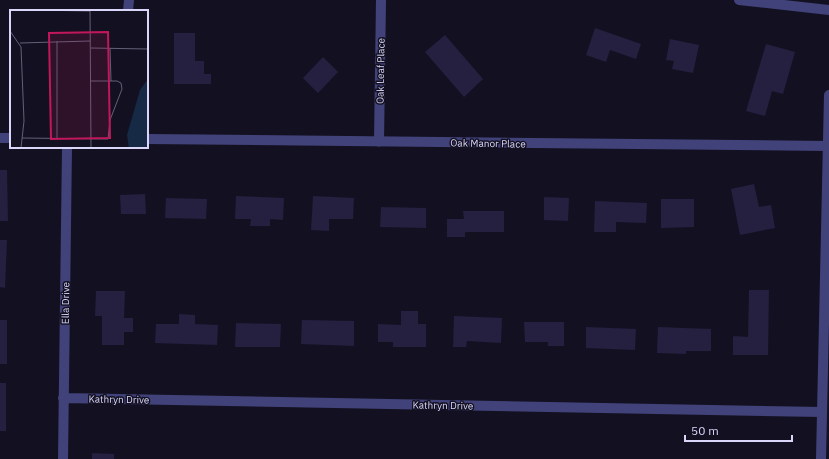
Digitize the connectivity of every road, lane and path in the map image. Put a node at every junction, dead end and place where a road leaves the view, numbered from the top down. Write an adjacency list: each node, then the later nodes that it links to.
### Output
1 (129, 0): 4 (street)
2 (381, 0): 8 (street, Oak Leaf Place)
3 (739, 0): 5 (street)
4 (128, 10)
5 (829, 10)
6 (829, 95): 9 (street)
7 (148, 139): 8 (street, Oak Manor Place)
8 (380, 142): 9 (street, Oak Manor Place)
9 (828, 146): 12 (street)
10 (67, 148): 11 (street, Ella Drive)
11 (63, 398): 12 (street, Kathryn Drive); 13 (street, Ella Drive)
12 (822, 412): 14 (street)
13 (63, 459)
14 (821, 459)

